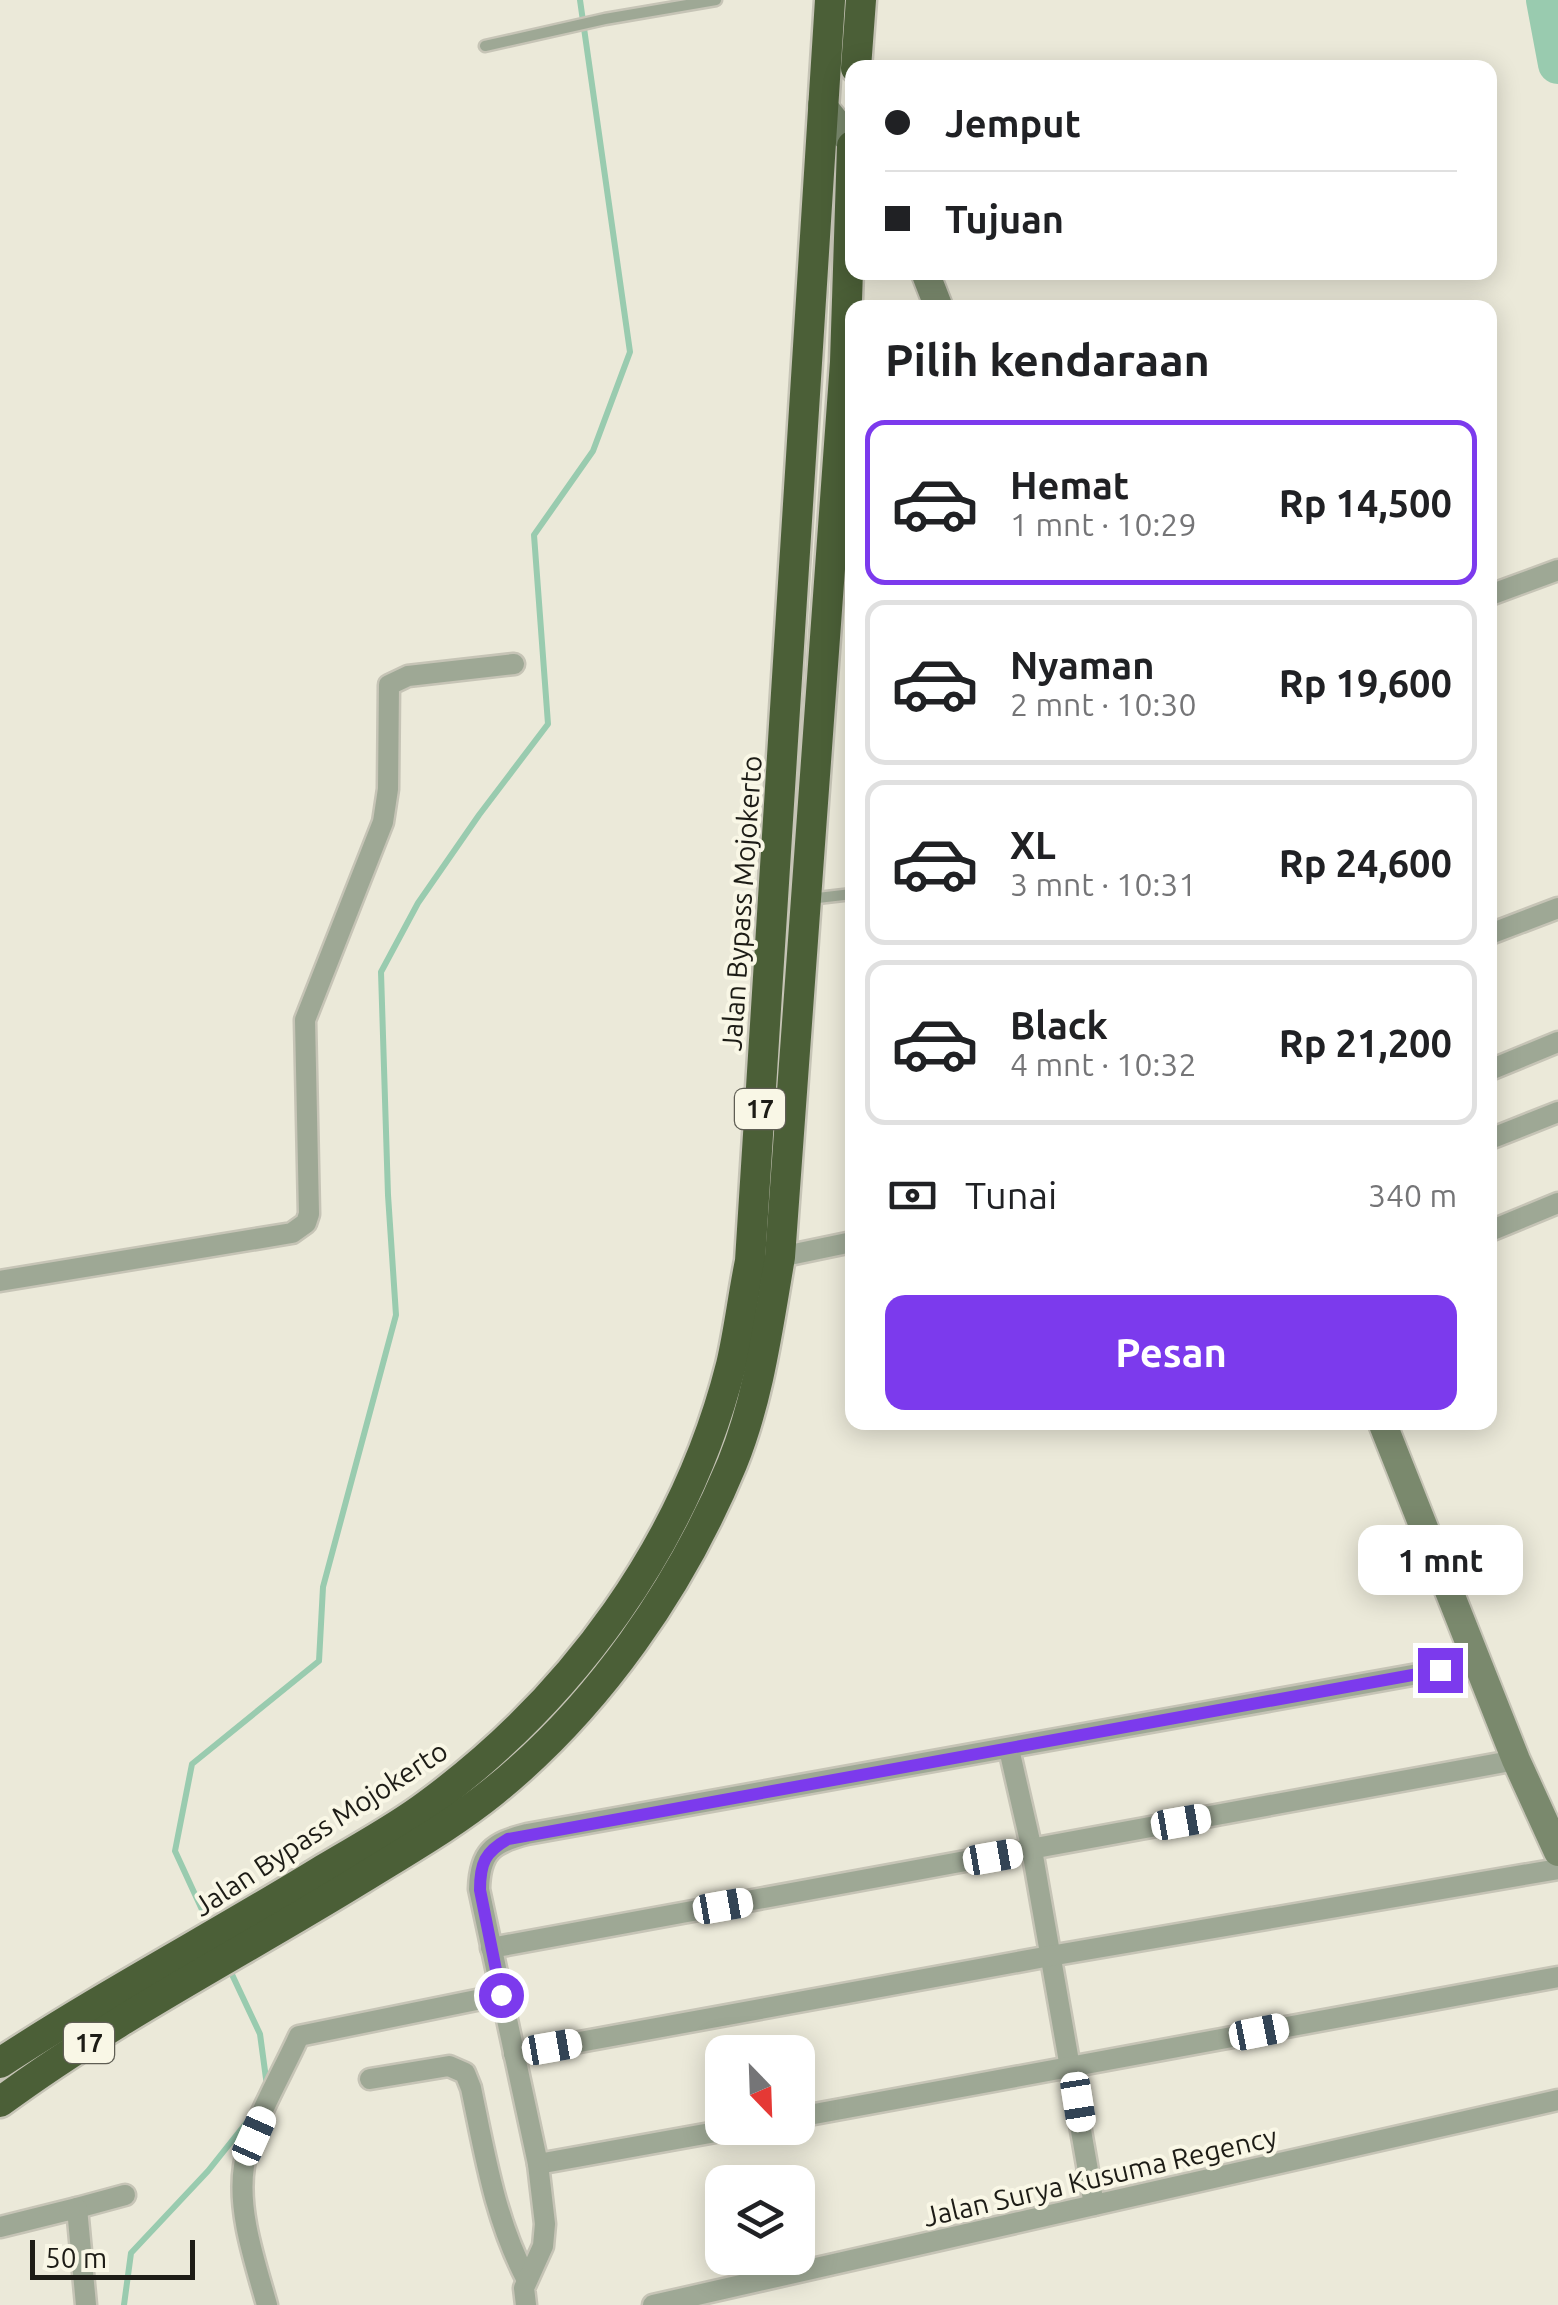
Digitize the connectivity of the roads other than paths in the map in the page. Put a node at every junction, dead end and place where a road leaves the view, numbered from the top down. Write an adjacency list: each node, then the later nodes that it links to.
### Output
1 (716, 0): 4 (lane)
2 (861, 0): 5 (highway)
3 (825, 7): 5 (street); 6 (highway, Jalan Bypass Mojokerto / 17)
4 (485, 46)
5 (857, 59)
6 (822, 105): 7 (street); 32 (highway, Jalan Bypass Mojokerto / 17)
7 (845, 135)
8 (845, 375): 13 (highway, Jalan Bypass Mojokerto / 17)
9 (1558, 570): 10 (street)
10 (1497, 592)
11 (514, 664): 24 (street)
12 (845, 895): 13 (lane)
13 (806, 899): 23 (highway, Jalan Bypass Mojokerto / 17)
14 (1558, 908): 15 (street)
15 (1497, 931)
16 (1558, 1042): 17 (street)
17 (1497, 1067)
18 (1558, 1112): 19 (street)
19 (1497, 1136)
20 (1558, 1203): 21 (street)
21 (1497, 1228)
22 (845, 1244): 23 (street)
23 (780, 1258): 32 (highway, Jalan Bypass Mojokerto / 17)
24 (0, 1281)
25 (1385, 1430): 26 (street)
26 (1479, 1663): 27 (street); 28 (street)
27 (1009, 1750): 29 (street); 33 (street)
28 (1516, 1760): 29 (street); 30 (street)
29 (1032, 1850): 33 (street); 34 (street)
30 (1558, 1852)
31 (1558, 1869): 34 (street)
32 (259, 1926): 35 (highway, Jalan Bypass Mojokerto / 17)
33 (491, 1948): 37 (street)
34 (1050, 1956): 38 (street); 40 (street)
35 (172, 1975): 39 (highway, Jalan Bypass Mojokerto / 17); 43 (highway, Jalan Bypass Mojokerto / 17)
36 (1558, 1977): 40 (street)
37 (501, 1995): 38 (street); 53 (street)
38 (514, 2054): 46 (street)
39 (0, 2063)
40 (1072, 2067): 44 (street); 48 (street)
41 (370, 2080): 51 (street)
42 (1558, 2100): 48 (street, Jalan Surya Kusuma Regency)
43 (0, 2102)
44 (815, 2114)
45 (705, 2134): 46 (street)
46 (538, 2164): 51 (street)
47 (124, 2195): 49 (street)
48 (1094, 2205): 55 (street, Jalan Surya Kusuma Regency)
49 (77, 2208): 50 (street); 52 (street)
50 (0, 2228)
51 (526, 2280): 54 (street)
52 (86, 2305)
53 (267, 2305)
54 (526, 2305)
55 (654, 2305)

